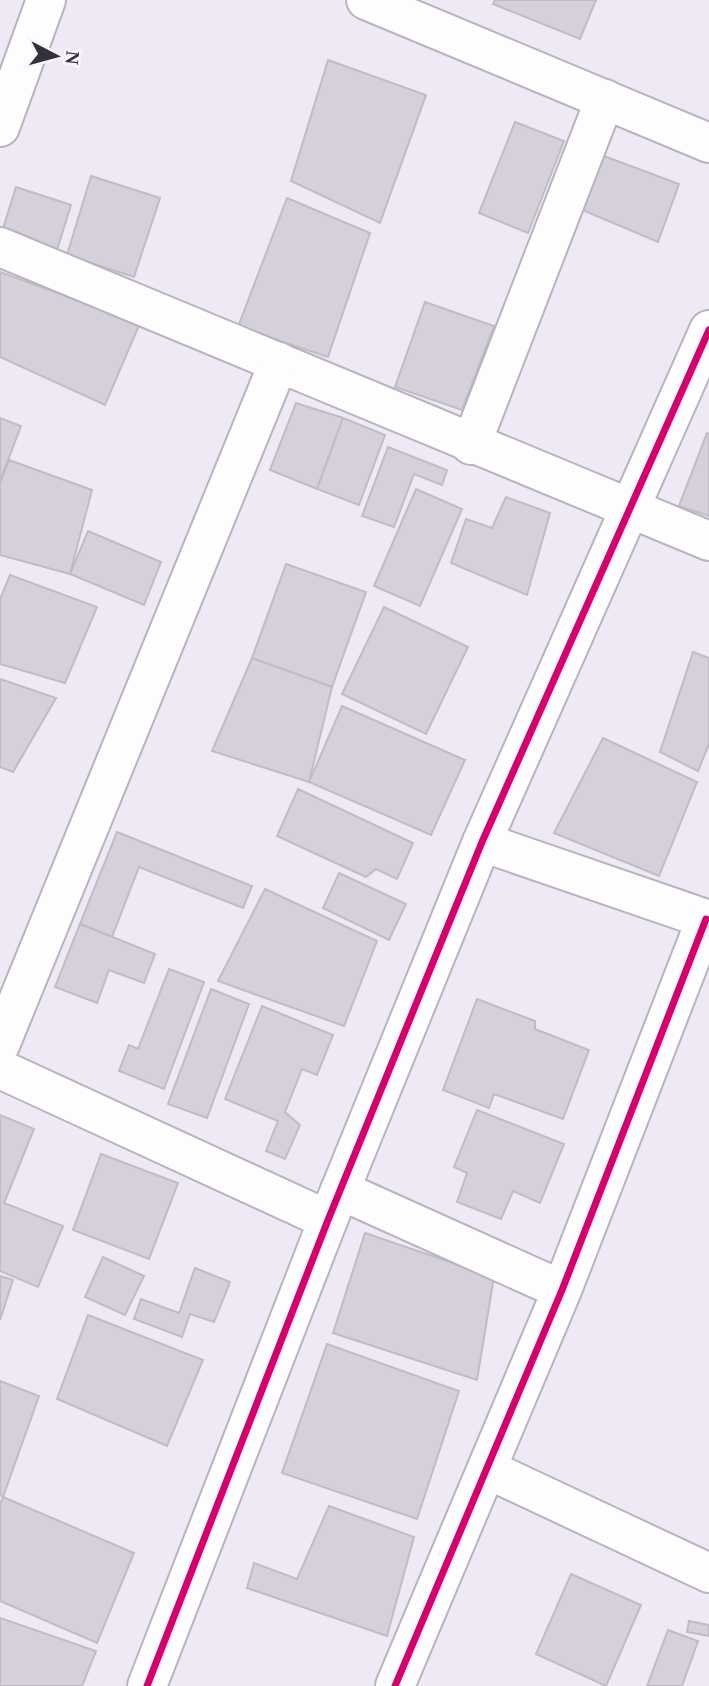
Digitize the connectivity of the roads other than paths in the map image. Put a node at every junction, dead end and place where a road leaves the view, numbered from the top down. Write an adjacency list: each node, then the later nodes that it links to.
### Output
1 (46, 0): 5 (street)
2 (366, 0): 3 (street)
3 (419, 10): 4 (street)
4 (605, 99): 6 (street); 10 (street)
5 (0, 127)
6 (709, 143)
7 (0, 247): 9 (street)
8 (709, 330): 11 (street)
9 (279, 362): 10 (street); 15 (street)
10 (471, 444): 11 (street)
11 (630, 510): 12 (street); 13 (street)
12 (709, 541)
13 (482, 842): 14 (street); 17 (street)
14 (707, 919): 18 (street)
15 (0, 1045)
16 (0, 1069): 17 (street)
17 (334, 1205): 18 (street); 21 (street)
18 (562, 1290): 19 (street)
19 (487, 1469): 20 (street); 22 (street)
20 (709, 1573)
21 (147, 1686)
22 (395, 1686)

